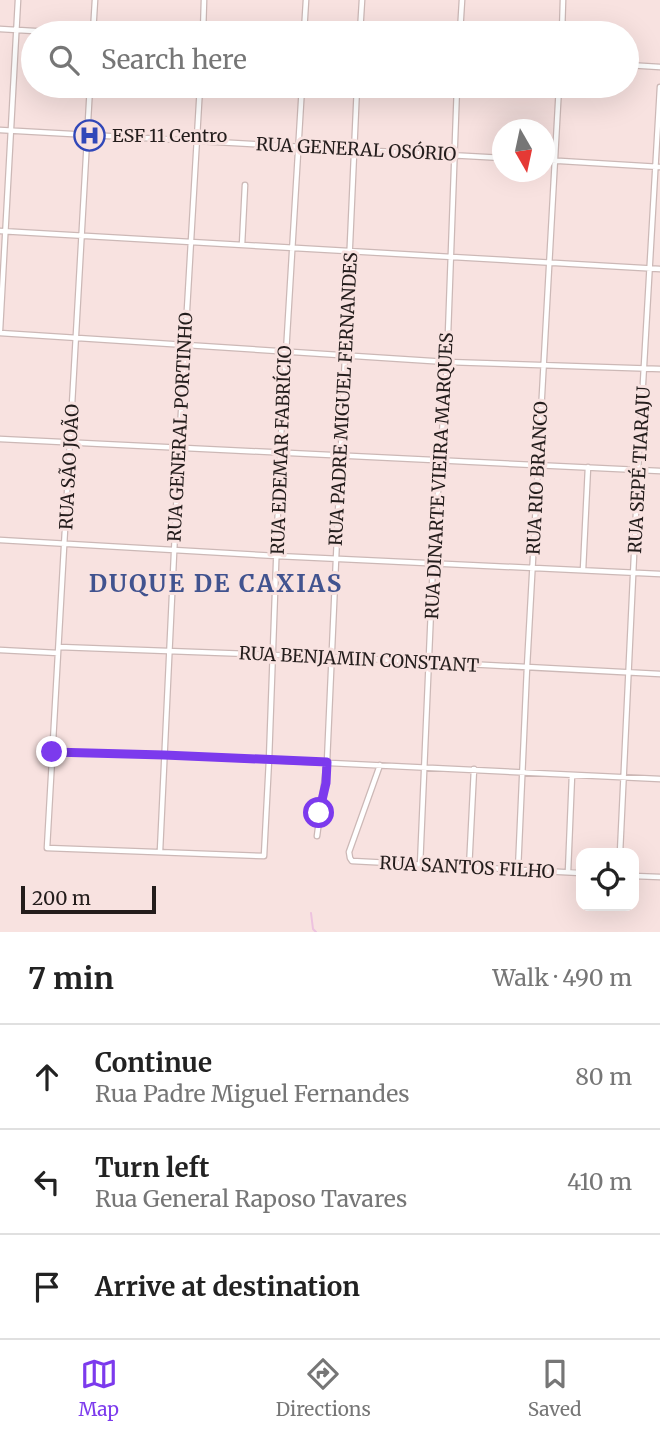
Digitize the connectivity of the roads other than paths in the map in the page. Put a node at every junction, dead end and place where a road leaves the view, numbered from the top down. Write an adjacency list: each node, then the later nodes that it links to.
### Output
1 (18, 0): 15 (street)
2 (95, 0): 8 (street)
3 (204, 0): 9 (street)
4 (306, 0): 10 (street)
5 (362, 0): 11 (street)
6 (462, 0): 12 (street)
7 (562, 0): 13 (street)
8 (94, 21)
9 (203, 21)
10 (305, 21)
11 (361, 21)
12 (461, 21)
13 (562, 21)
14 (0, 29): 15 (street)
15 (16, 30): 16 (street); 27 (street)
16 (21, 30)
17 (639, 66): 18 (street)
18 (660, 67)
19 (660, 87): 35 (street, RUA SEPÉ TIARAJU)
20 (89, 98): 28 (street, RUA SÃO JOÃO)
21 (199, 98): 29 (street, RUA GENERAL PORTINHO)
22 (301, 98): 30 (street, RUA EDEMAR FABRÍCIO)
23 (357, 98): 31 (street, RUA PADRE MIGUEL FERNANDES)
24 (456, 98): 32 (street, RUA DINARTE VIEIRA MARQUES)
25 (558, 98): 34 (street, RUA RIO BRANCO)
26 (0, 130): 27 (street, RUA GENERAL OSÓRIO)
27 (11, 131): 28 (street, RUA GENERAL OSÓRIO); 38 (street)
28 (87, 136): 29 (street, RUA GENERAL OSÓRIO); 39 (street, RUA SÃO JOÃO)
29 (197, 140): 30 (street, RUA GENERAL OSÓRIO); 40 (street, RUA GENERAL PORTINHO)
30 (299, 146): 31 (street, RUA GENERAL OSÓRIO); 42 (street, RUA EDEMAR FABRÍCIO)
31 (355, 150): 32 (street, RUA GENERAL OSÓRIO); 43 (street, RUA PADRE MIGUEL FERNANDES)
32 (454, 155): 33 (street, RUA GENERAL OSÓRIO); 44 (street, RUA DINARTE VIEIRA MARQUES)
33 (492, 157)
34 (555, 161): 35 (street)
35 (658, 167): 46 (street, RUA SEPÉ TIARAJU)
36 (554, 182): 45 (street, RUA RIO BRANCO)
37 (246, 185): 41 (street)
38 (2, 232): 39 (street); 48 (street)
39 (81, 237): 40 (street); 49 (street, RUA SÃO JOÃO)
40 (190, 242): 41 (street); 50 (street, RUA GENERAL PORTINHO)
41 (242, 245): 42 (street)
42 (293, 247): 43 (street); 51 (street, RUA EDEMAR FABRÍCIO)
43 (350, 252): 44 (street); 52 (street, RUA PADRE MIGUEL FERNANDES)
44 (450, 256): 45 (street); 53 (street, RUA DINARTE VIEIRA MARQUES)
45 (550, 262): 46 (street); 54 (street, RUA RIO BRANCO)
46 (650, 268): 47 (street); 55 (street, RUA SEPÉ TIARAJU)
47 (660, 269)
48 (0, 331): 49 (street)
49 (75, 337): 50 (street); 58 (street, RUA SÃO JOÃO)
50 (184, 346): 51 (street); 59 (street, RUA GENERAL PORTINHO)
51 (285, 351): 52 (street); 60 (street, RUA EDEMAR FABRÍCIO)
52 (346, 354): 53 (street); 61 (street, RUA PADRE MIGUEL FERNANDES)
53 (447, 362): 54 (street); 62 (street, RUA DINARTE VIEIRA MARQUES)
54 (544, 365): 55 (street); 63 (street, RUA RIO BRANCO)
55 (644, 369): 56 (street); 65 (street, RUA SEPÉ TIARAJU)
56 (660, 369)
57 (0, 439): 58 (street)
58 (70, 443): 59 (street); 68 (street, RUA SÃO JOÃO)
59 (179, 447): 60 (street); 69 (street, RUA GENERAL PORTINHO)
60 (280, 453): 61 (street); 70 (street, RUA EDEMAR FABRÍCIO)
61 (341, 456): 62 (street); 71 (street, RUA PADRE MIGUEL FERNANDES)
62 (440, 461): 63 (street); 72 (street, RUA DINARTE VIEIRA MARQUES)
63 (539, 464): 64 (street); 73 (street, RUA RIO BRANCO)
64 (588, 467): 65 (street); 74 (street)
65 (638, 470): 66 (street); 75 (street, RUA SEPÉ TIARAJU)
66 (660, 471)
67 (0, 540): 68 (street)
68 (65, 543): 69 (street); 77 (street, RUA SÃO JOÃO)
69 (174, 550): 70 (street); 79 (street, RUA GENERAL PORTINHO)
70 (277, 556): 71 (street); 81 (street, RUA EDEMAR FABRÍCIO)
71 (335, 559): 72 (street); 82 (street, RUA PADRE MIGUEL FERNANDES)
72 (433, 563): 73 (street); 83 (street, RUA DINARTE VIEIRA MARQUES)
73 (532, 568): 74 (street); 84 (street, RUA RIO BRANCO)
74 (583, 570): 75 (street)
75 (634, 573): 76 (street); 85 (street, RUA SEPÉ TIARAJU)
76 (660, 574)
77 (59, 647): 79 (street, RUA BENJAMIN CONSTANT); 80 (street, RUA SÃO JOÃO)
78 (0, 650): 80 (street)
79 (169, 650): 81 (street, RUA BENJAMIN CONSTANT); 88 (street, RUA GENERAL PORTINHO)
80 (58, 653): 87 (street, RUA SÃO JOÃO)
81 (272, 655): 82 (street, RUA BENJAMIN CONSTANT); 89 (street, RUA EDEMAR FABRÍCIO)
82 (332, 657): 83 (street, RUA BENJAMIN CONSTANT); 90 (street, RUA PADRE MIGUEL FERNANDES)
83 (429, 662): 84 (street, RUA BENJAMIN CONSTANT); 92 (street, RUA DINARTE VIEIRA MARQUES)
84 (527, 667): 85 (street, RUA BENJAMIN CONSTANT); 94 (street, RUA RIO BRANCO)
85 (629, 671): 86 (street, RUA BENJAMIN CONSTANT); 96 (street, RUA SEPÉ TIARAJU)
86 (660, 674)
87 (52, 752): 88 (street); 100 (street, RUA SÃO JOÃO)
88 (164, 755): 89 (street); 100 (street, RUA GENERAL PORTINHO)
89 (269, 760): 90 (street); 100 (street, RUA EDEMAR FABRÍCIO)
90 (327, 762): 91 (street); 98 (street, RUA PADRE MIGUEL FERNANDES)
91 (380, 765): 92 (street); 101 (street, RUA SANTOS FILHO)
92 (424, 768): 93 (street); 101 (street, RUA DINARTE VIEIRA MARQUES)
93 (474, 769): 94 (street); 102 (street)
94 (522, 773): 95 (street); 103 (street, RUA RIO BRANCO)
95 (572, 775): 96 (street); 104 (street)
96 (624, 776): 97 (street); 99 (street, RUA SEPÉ TIARAJU)
97 (660, 779)
98 (317, 836)
99 (620, 848)
100 (160, 851)
101 (420, 866): 102 (street, RUA SANTOS FILHO)
102 (469, 869): 103 (street, RUA SANTOS FILHO)
103 (518, 870): 104 (street, RUA SANTOS FILHO)
104 (568, 873): 105 (street, RUA SANTOS FILHO)
105 (576, 873)
106 (639, 876): 107 (street)
107 (660, 877)

